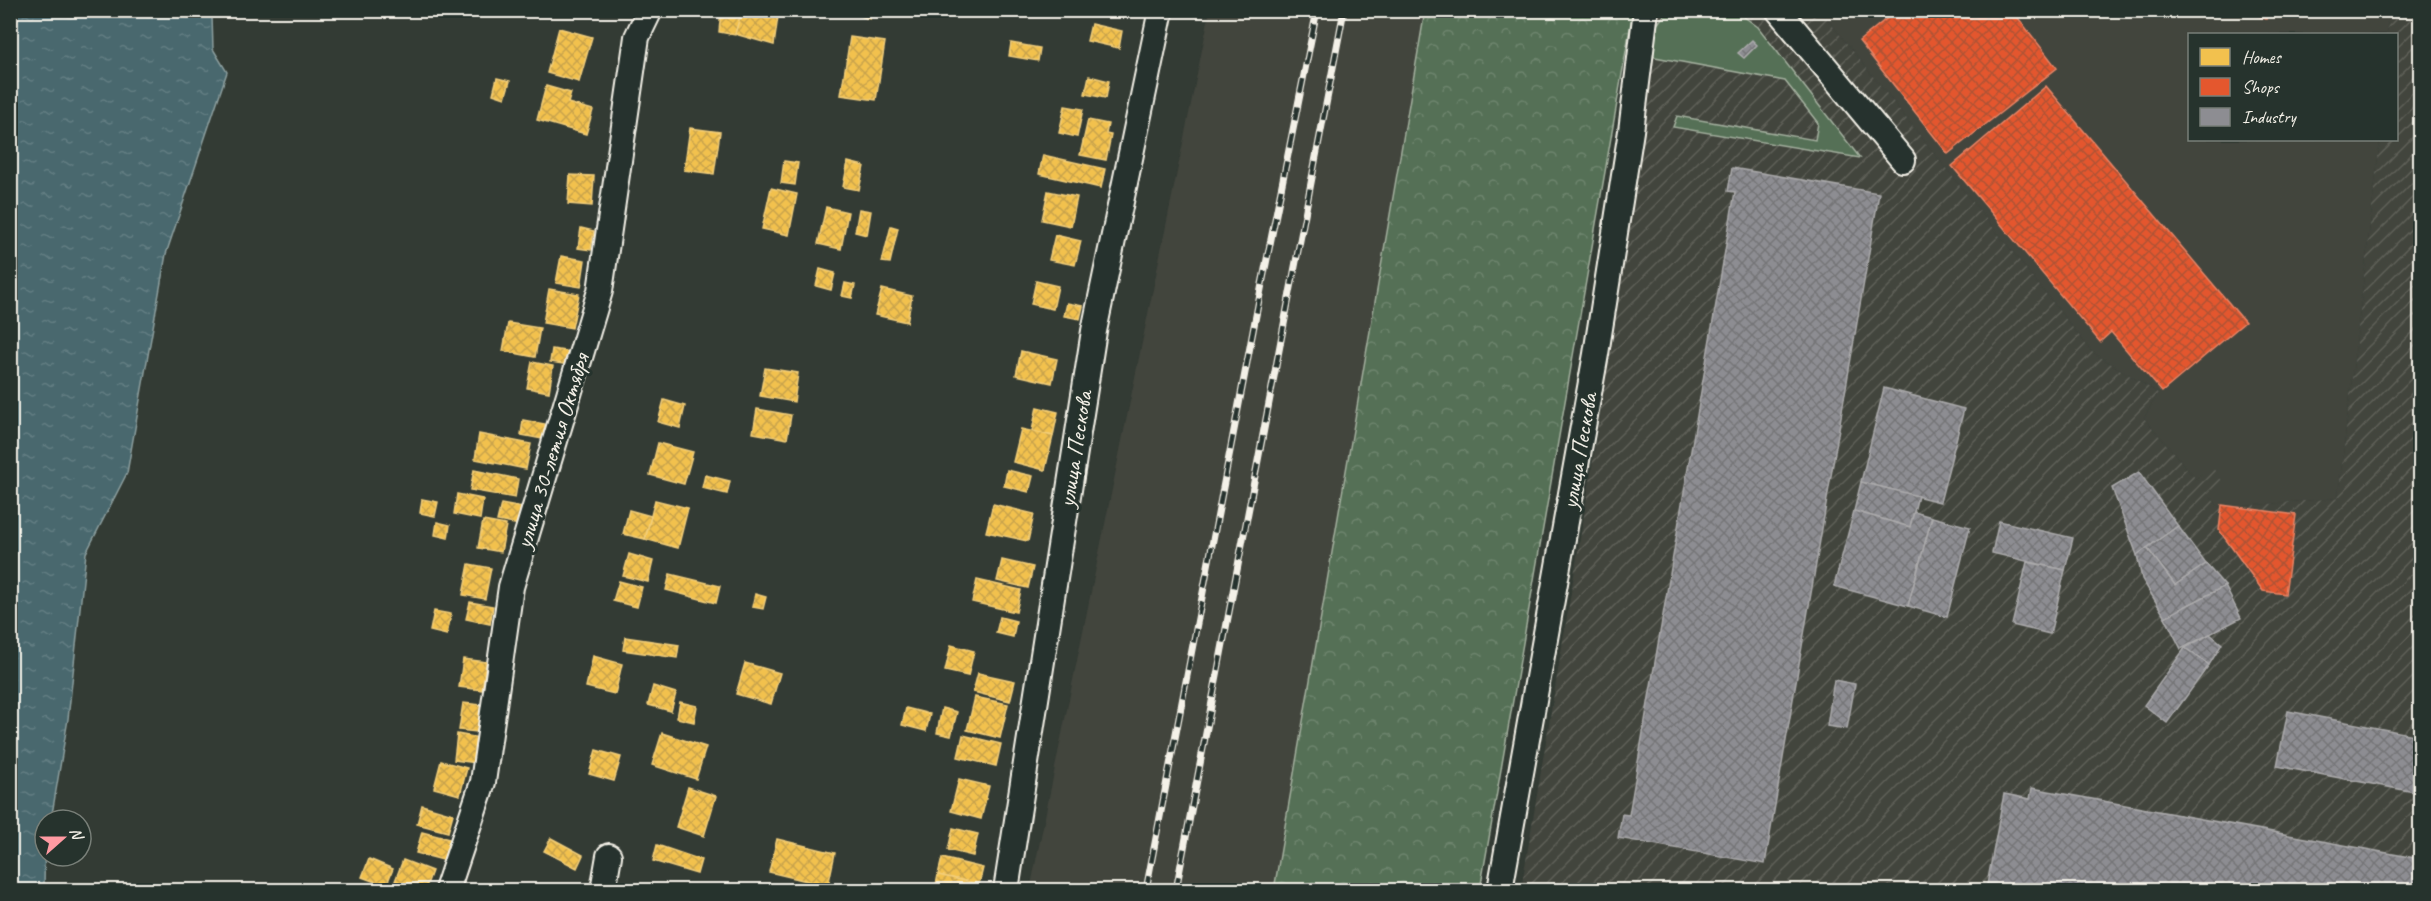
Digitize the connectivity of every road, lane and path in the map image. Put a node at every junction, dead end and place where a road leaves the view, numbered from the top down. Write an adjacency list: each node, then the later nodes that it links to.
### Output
1 (650, 10): 7 (street, улица 30-летия Октября)
2 (1161, 10): 9 (street, улица Пескова)
3 (1646, 10): 10 (street, улица Пескова)
4 (1778, 10): 5 (street)
5 (1903, 160)
6 (609, 856): 8 (street)
7 (447, 891)
8 (603, 891)
9 (1006, 891)
10 (1500, 891)

